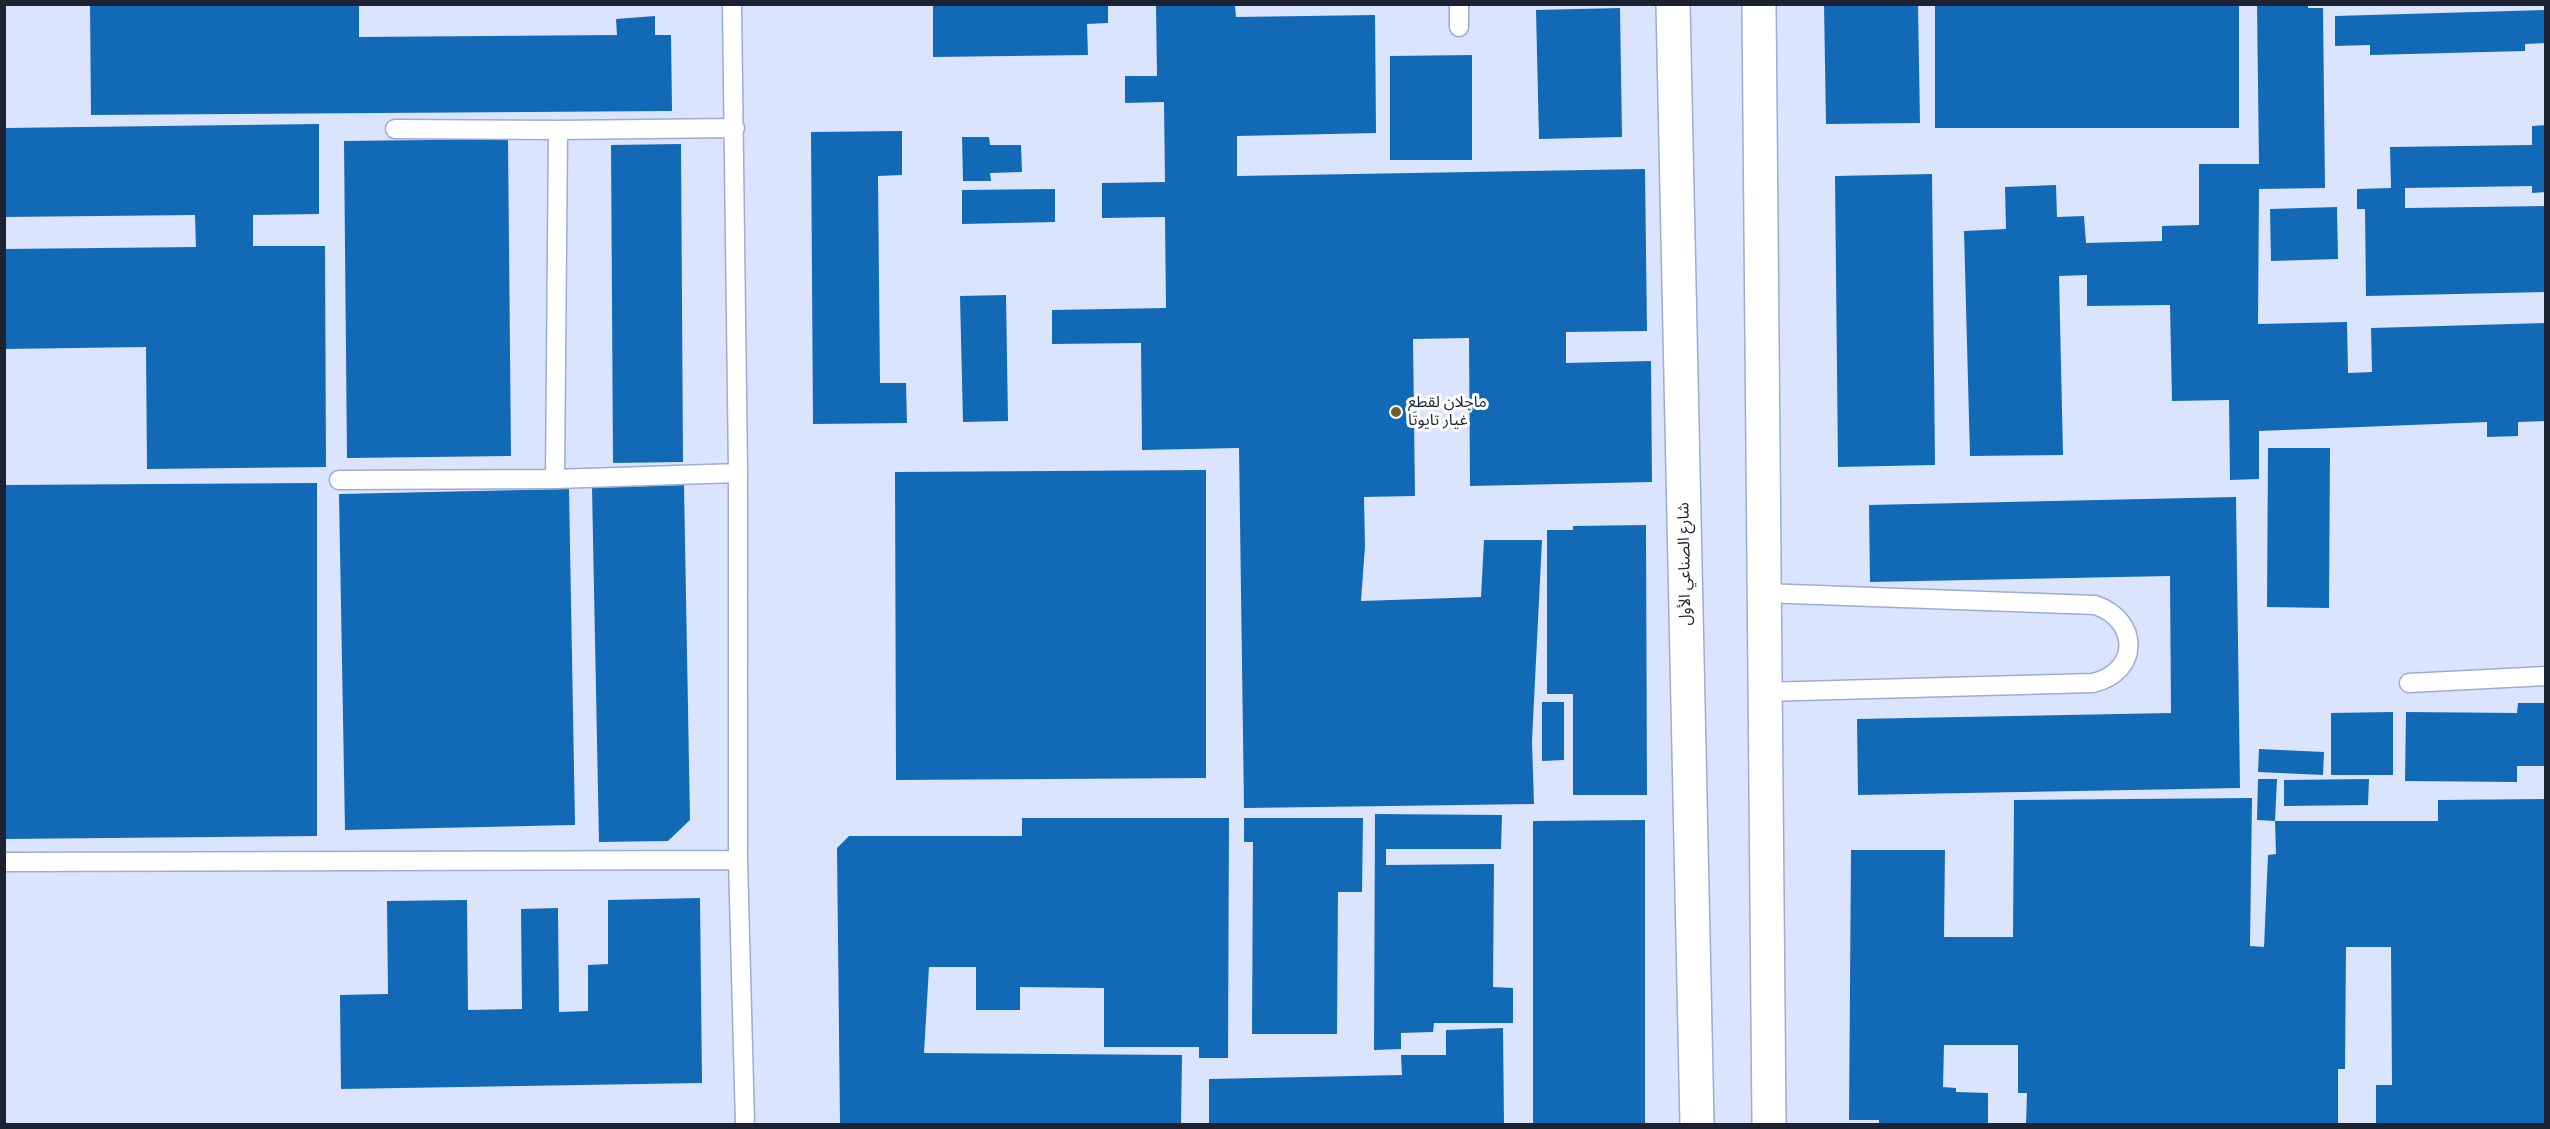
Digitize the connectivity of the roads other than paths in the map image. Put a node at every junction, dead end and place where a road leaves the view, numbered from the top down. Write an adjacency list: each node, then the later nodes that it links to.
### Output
1 (732, 4): 6 (lane)
2 (1459, 4): 5 (lane)
3 (1673, 4): 19 (main road, شارع الصناعي الأول)
4 (1759, 4): 12 (main road)
5 (1459, 27)
6 (735, 128): 8 (lane); 9 (lane)
7 (395, 129): 8 (lane)
8 (558, 130): 10 (lane)
9 (738, 473): 10 (lane); 16 (lane)
10 (555, 479): 11 (lane)
11 (339, 480)
12 (1762, 593): 15 (main road); 15 (lane)
13 (2546, 676): 14 (lane)
14 (2409, 683)
15 (1764, 692): 20 (main road)
16 (738, 860): 17 (lane); 18 (lane)
17 (4, 862)
18 (745, 1125)
19 (1697, 1125)
20 (1769, 1125)

